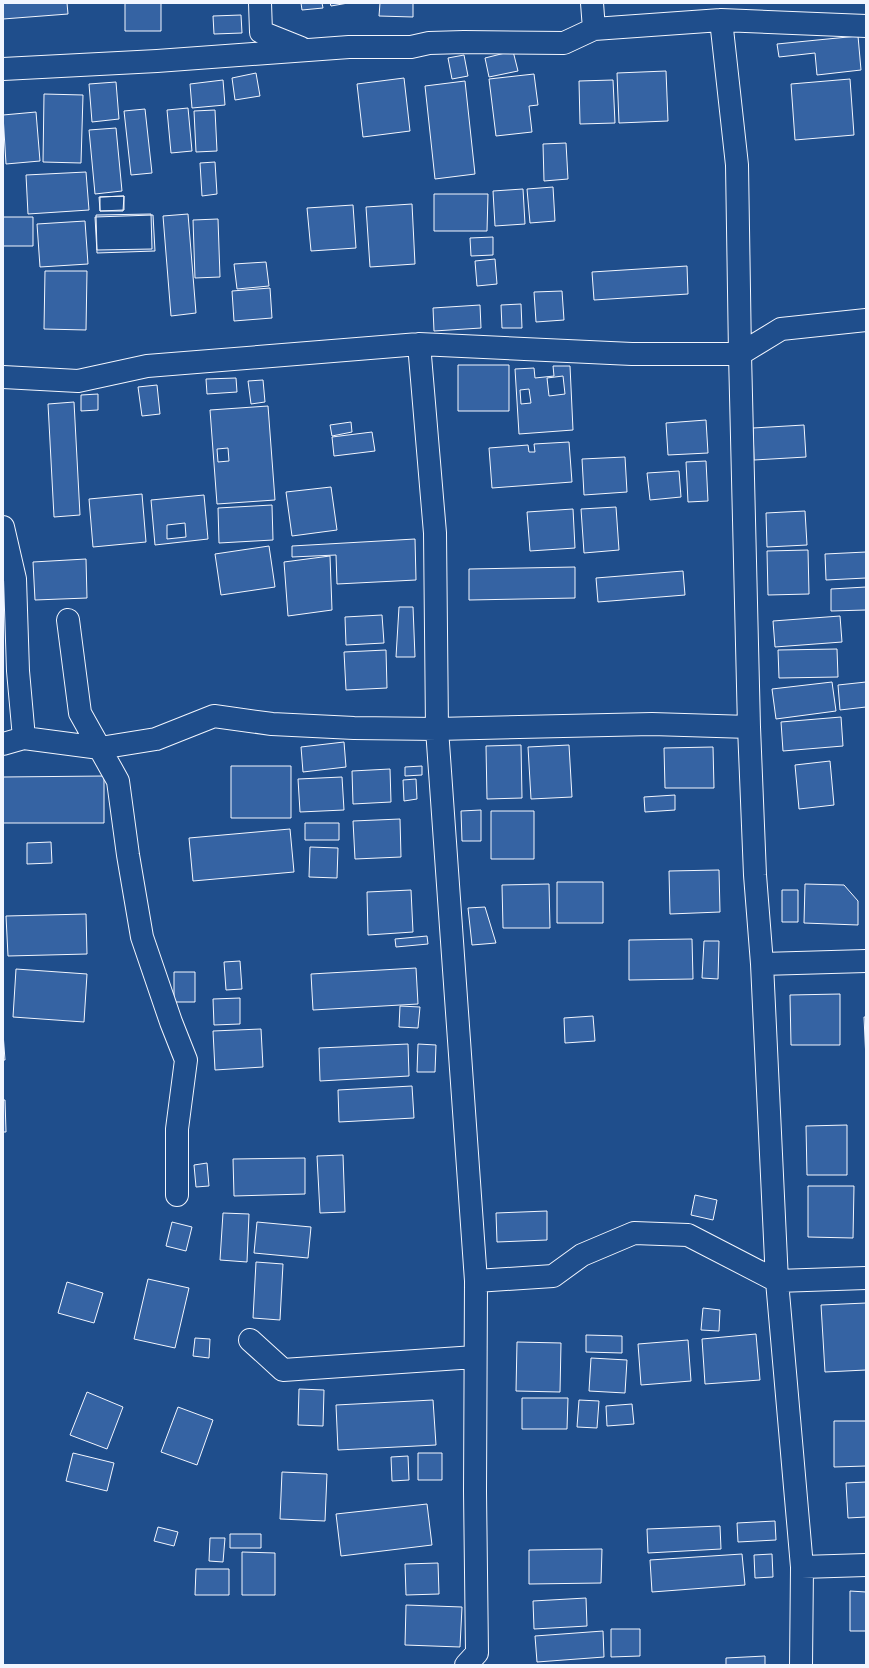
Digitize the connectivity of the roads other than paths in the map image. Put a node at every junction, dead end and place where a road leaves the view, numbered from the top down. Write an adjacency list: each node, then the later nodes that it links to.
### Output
1 (260, 3): 6 (street)
2 (592, 3): 5 (street)
3 (721, 20): 4 (street); 5 (street); 10 (street)
4 (866, 26)
5 (594, 29): 6 (street)
6 (306, 49): 7 (street)
7 (3, 69)
8 (866, 320): 10 (street)
9 (418, 344): 10 (street); 11 (street); 15 (street)
10 (740, 354): 14 (street)
11 (3, 377)
12 (3, 527): 16 (street)
13 (68, 620): 18 (street)
14 (749, 727): 15 (street); 20 (street)
15 (437, 729): 18 (street); 23 (street)
16 (24, 738): 17 (street); 18 (street)
17 (3, 744)
18 (100, 748): 21 (street)
19 (866, 961): 20 (street)
20 (762, 964): 24 (street)
21 (177, 1195)
22 (866, 1278): 24 (street)
23 (476, 1281): 24 (street); 26 (street)
24 (777, 1281): 28 (street)
25 (250, 1340): 26 (street)
26 (475, 1358): 29 (street)
27 (866, 1565): 28 (street)
28 (802, 1567): 30 (street)
29 (466, 1665)
30 (801, 1665)

